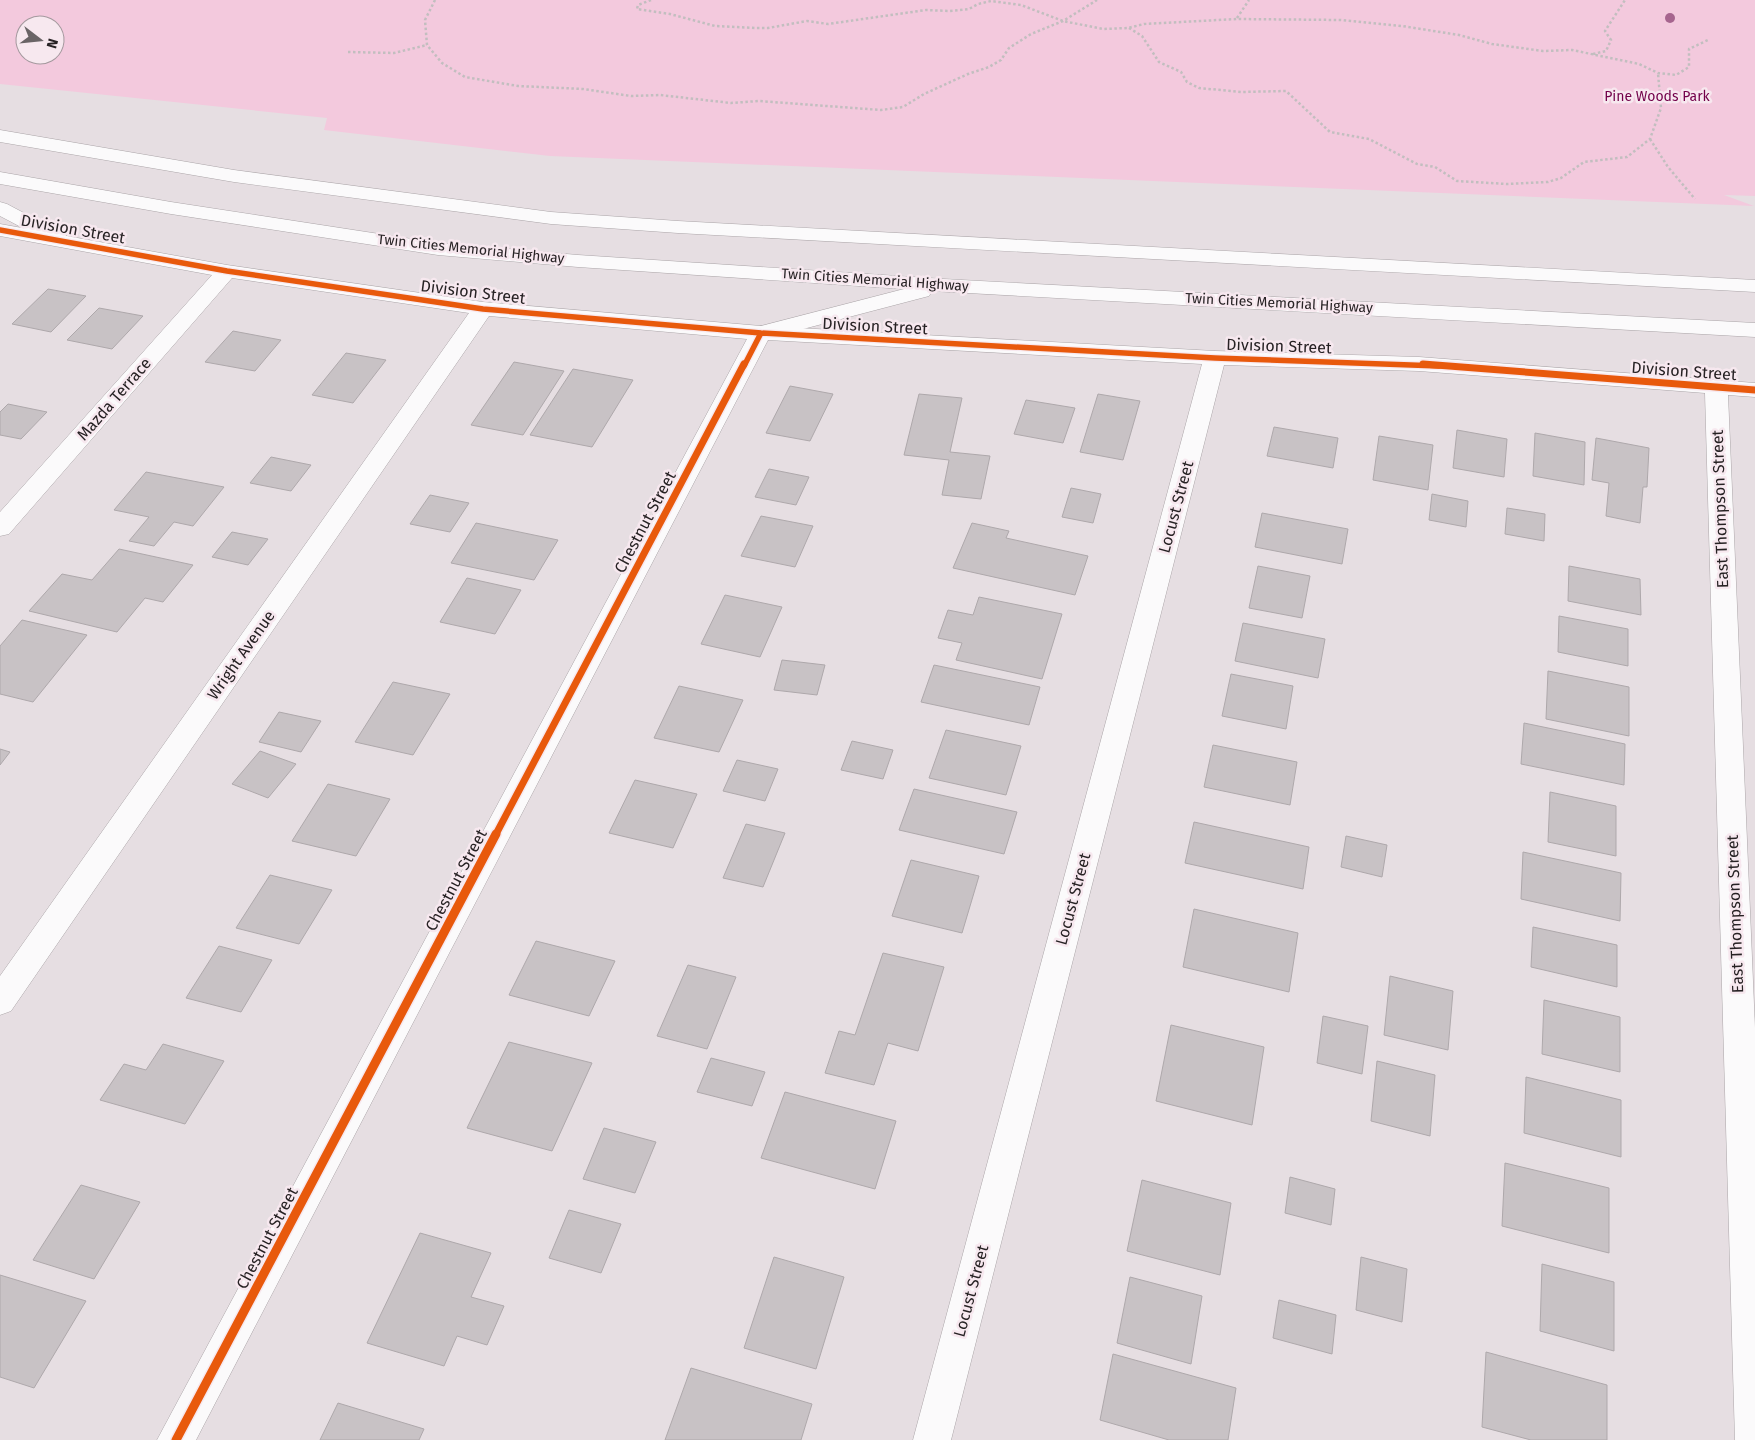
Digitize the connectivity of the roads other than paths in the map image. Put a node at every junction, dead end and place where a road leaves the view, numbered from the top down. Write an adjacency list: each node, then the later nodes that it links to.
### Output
1 (0, 136): 8 (street)
2 (0, 178): 7 (street, Twin Cities Memorial Highway)
3 (0, 208): 5 (street)
4 (0, 230): 5 (street, Division Street)
5 (62, 241): 6 (street, Division Street)
6 (227, 270): 9 (street, Division Street); 15 (street, Mazda Terrace)
7 (943, 285): 10 (street, Twin Cities Memorial Highway); 11 (street)
8 (1755, 286)
9 (483, 310): 11 (street, Division Street); 16 (street, Wright Avenue)
10 (1755, 330)
11 (761, 333): 12 (street, Division Street); 17 (street, Chestnut Street)
12 (1215, 358): 13 (street, Division Street); 18 (street, Locust Street)
13 (1716, 388): 14 (street, Division Street); 19 (street, East Thompson Street)
14 (1755, 390)
15 (0, 528)
16 (0, 1001)
17 (176, 1440)
18 (932, 1440)
19 (1754, 1440)

